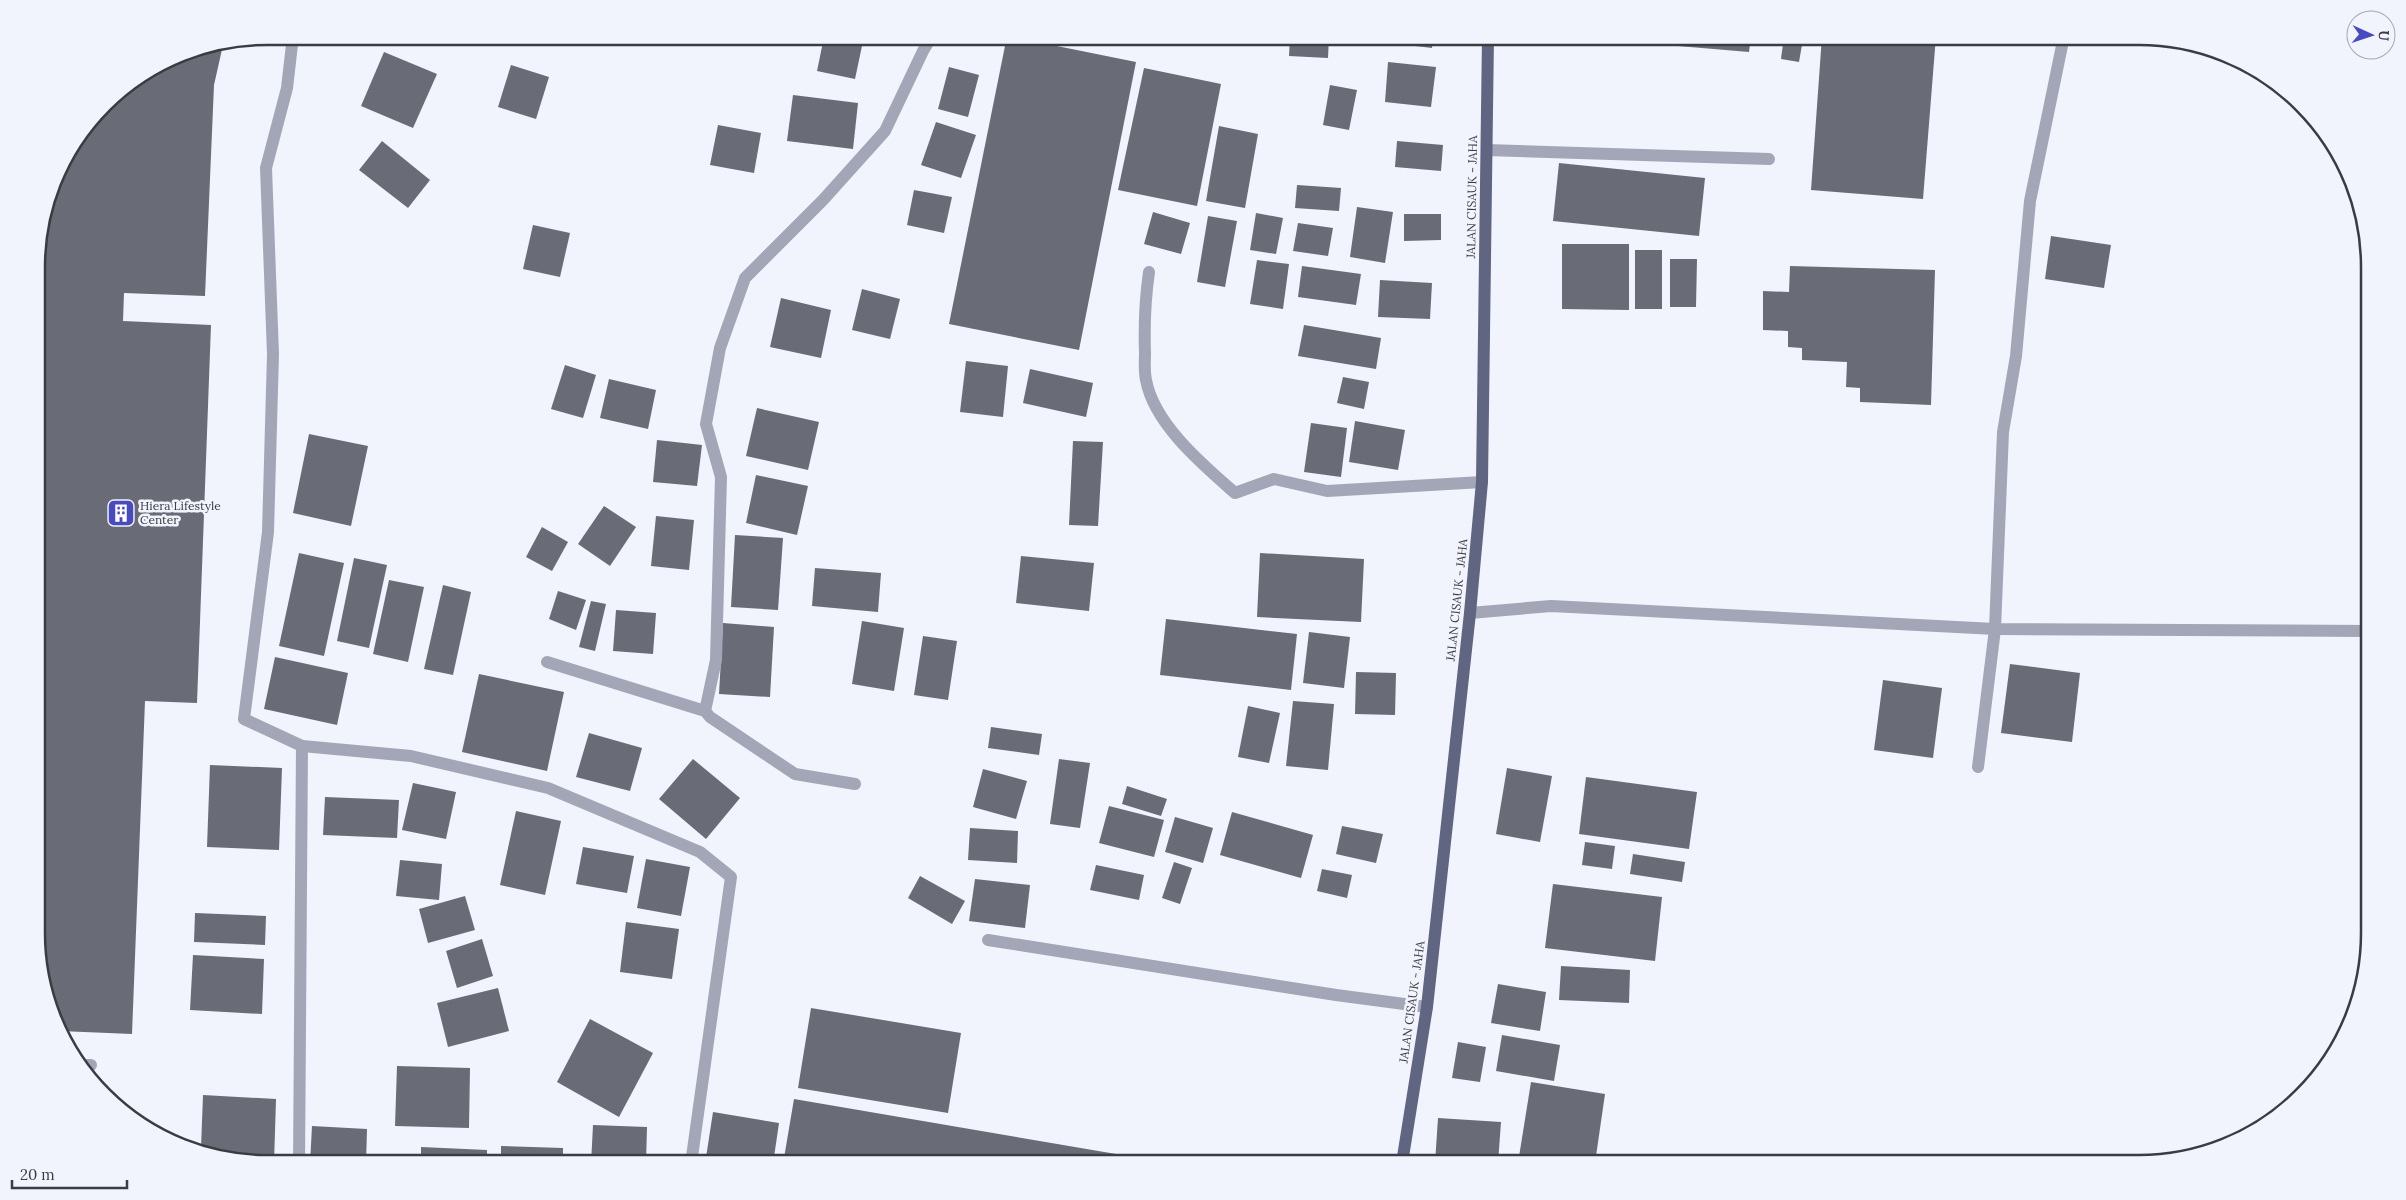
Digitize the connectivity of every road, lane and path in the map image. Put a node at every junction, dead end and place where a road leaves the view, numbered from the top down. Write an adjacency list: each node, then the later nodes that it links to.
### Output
1 (292, 45): 14 (street)
2 (927, 45): 13 (street)
3 (1488, 45): 5 (main road, JALAN CISAUK - JAHA)
4 (2062, 45): 10 (street)
5 (1487, 150): 6 (street); 8 (main road, JALAN CISAUK - JAHA)
6 (1769, 159)
7 (1149, 272): 8 (street)
8 (1482, 482): 9 (main road, JALAN CISAUK - JAHA)
9 (1470, 613): 10 (street); 18 (main road, JALAN CISAUK - JAHA)
10 (1995, 629): 11 (street); 15 (street)
11 (2361, 631)
12 (547, 662): 13 (street)
13 (705, 711): 16 (street)
14 (302, 746): 19 (street); 20 (street)
15 (1978, 767)
16 (855, 784)
17 (988, 940): 18 (street)
18 (1427, 1007): 21 (main road, JALAN CISAUK - JAHA)
19 (299, 1155)
20 (692, 1155)
21 (1403, 1155)

